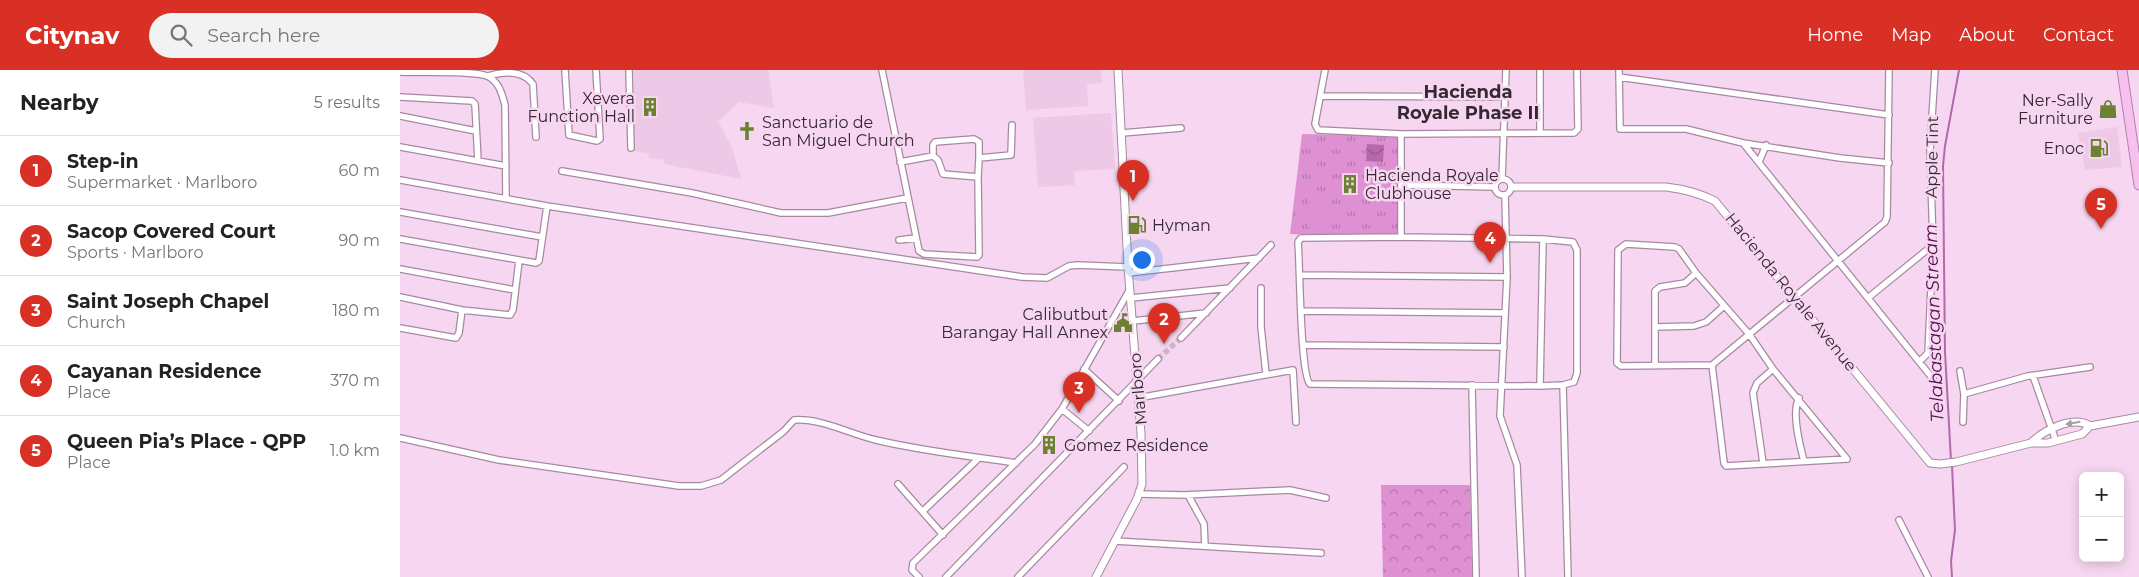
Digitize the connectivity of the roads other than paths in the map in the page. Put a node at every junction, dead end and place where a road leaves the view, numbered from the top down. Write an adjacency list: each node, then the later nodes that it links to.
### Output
1 (565, 70): 2 (street)
2 (596, 70)
3 (630, 70): 33 (street)
4 (882, 70): 37 (street)
5 (1118, 70): 25 (street, Marlboro)
6 (1325, 70): 17 (street)
7 (1506, 70): 19 (street)
8 (1540, 70): 27 (street)
9 (1577, 70): 27 (street)
10 (1619, 70): 16 (street)
11 (1889, 70): 20 (street)
12 (1935, 70): 62 (street, Apple Tint)
13 (2122, 70): 46 (highway)
14 (400, 72): 15 (street)
15 (488, 76): 29 (street); 40 (street)
16 (1620, 77): 20 (street); 30 (street)
17 (1320, 96): 19 (street); 28 (street)
18 (400, 97): 24 (street)
19 (1505, 97): 26 (street)
20 (1889, 115): 39 (street)
21 (400, 116): 24 (street)
22 (1012, 125): 35 (street)
23 (1181, 128): 25 (street)
24 (476, 131): 36 (street)
25 (1122, 133): 67 (street, Marlboro)
26 (1505, 133): 27 (street); 28 (street); 43 (street)
27 (1540, 133)
28 (1401, 134): 45 (street)
29 (536, 137)
30 (1744, 143): 31 (street); 38 (street)
31 (1766, 145): 38 (street); 39 (street)
32 (400, 147): 36 (street)
33 (632, 148)
34 (933, 156): 35 (street); 37 (street); 42 (street)
35 (979, 158): 42 (street)
36 (478, 161): 40 (street)
37 (900, 162): 51 (street)
38 (1759, 162): 64 (street)
39 (1889, 163): 64 (street)
40 (506, 166): 50 (street)
41 (562, 171): 51 (street)
42 (978, 177): 56 (street)
43 (1502, 179): 47 (street); 48 (street)
44 (400, 180): 50 (street)
45 (1402, 184): 47 (street); 55 (street)
46 (2139, 185)
47 (1495, 187): 49 (street)
48 (1512, 187): 49 (street); 78 (street, Hacienda Royale Avenue)
49 (1505, 196): 57 (street)
50 (506, 198): 52 (street)
51 (907, 198): 56 (street)
52 (547, 206): 54 (street); 67 (street)
53 (400, 212): 54 (street)
54 (542, 237): 65 (street)
55 (1401, 237): 57 (street); 69 (street)
56 (916, 238): 60 (street)
57 (1507, 238): 59 (street); 70 (street)
58 (400, 239): 65 (street)
59 (1543, 239): 104 (street); 106 (street)
60 (899, 240)
61 (1271, 245): 63 (street)
62 (1933, 245): 76 (street); 92 (street, Apple Tint)
63 (1259, 258): 67 (street); 71 (street)
64 (1840, 260): 76 (street); 78 (street)
65 (519, 262): 74 (street)
66 (400, 269): 74 (street)
67 (1128, 270): 73 (street, Marlboro)
68 (1696, 273): 79 (street); 85 (street); 94 (street)
69 (1301, 275): 70 (street); 81 (street)
70 (1507, 277): 83 (street)
71 (1230, 288): 77 (street); 82 (street)
72 (1260, 288): 99 (street)
73 (1130, 289): 77 (street, Marlboro); 96 (street)
74 (515, 290): 80 (street)
75 (400, 297): 80 (street)
76 (1869, 297): 92 (street)
77 (1130, 298): 84 (street, Marlboro)
78 (1795, 298): 87 (street); 120 (street, Hacienda Royale Avenue)
79 (1724, 306): 85 (street); 87 (street)
80 (462, 310): 86 (street)
81 (1302, 311): 83 (street); 89 (street)
82 (1206, 313): 84 (street); 88 (street)
83 (1505, 313): 90 (street)
84 (1133, 321): 102 (street, Marlboro)
85 (1655, 327): 94 (street)
86 (400, 328)
87 (1749, 334): 93 (street); 97 (street)
88 (1181, 338)
89 (1302, 346): 90 (street); 103 (street)
90 (1504, 347): 105 (street)
91 (1158, 359): 102 (street)
92 (1920, 361): 101 (street)
93 (1712, 365): 94 (street); 124 (street)
94 (1655, 366)
95 (2090, 367): 100 (street)
96 (1084, 369): 110 (street); 111 (street)
97 (1773, 369): 109 (street); 124 (street)
98 (1960, 371): 107 (street)
99 (1266, 374): 108 (street); 113 (street)
100 (2033, 376): 107 (street); 116 (street)
101 (1933, 379)
102 (1136, 380): 108 (street, Marlboro); 110 (street)
103 (1472, 385): 105 (street); 140 (street)
104 (1563, 385): 106 (street); 142 (street)
105 (1500, 386): 106 (street); 141 (street)
106 (1540, 386)
107 (1964, 394): 114 (street)
108 (1138, 398): 127 (street, Marlboro)
109 (1799, 398): 122 (street); 122 (street)
110 (1119, 401): 117 (street)
111 (1062, 409): 117 (street); 123 (street)
112 (2139, 417): 115 (street, Hacienda Royale Avenue)
113 (1296, 422)
114 (1963, 422)
115 (2090, 426): 116 (street, Hacienda Royale Avenue, one-way to 116); 119 (street, Hacienda Royale Avenue)
116 (2053, 429): 119 (street); 120 (street, Hacienda Royale Avenue)
117 (1089, 431): 137 (street)
118 (400, 438): 121 (street)
119 (2056, 441): 120 (street, Hacienda Royale Avenue)
120 (2031, 443)
121 (979, 458): 123 (street); 130 (street)
122 (1804, 461): 124 (street)
123 (1016, 463): 132 (street)
124 (1763, 463)
125 (1124, 467): 138 (street)
126 (898, 484): 130 (street)
127 (1139, 494): 128 (street); 133 (street, Marlboro)
128 (1188, 495): 129 (street); 134 (street)
129 (1326, 498)
130 (923, 511): 132 (street)
131 (1899, 520): 143 (street)
132 (943, 535): 136 (street)
133 (1115, 541): 134 (street); 139 (street, Marlboro)
134 (1205, 546): 135 (street)
135 (1322, 553)
136 (919, 577)
137 (946, 577)
138 (1018, 577)
139 (1096, 577)
140 (1476, 577)
141 (1522, 577)
142 (1568, 577)
143 (1928, 577)

